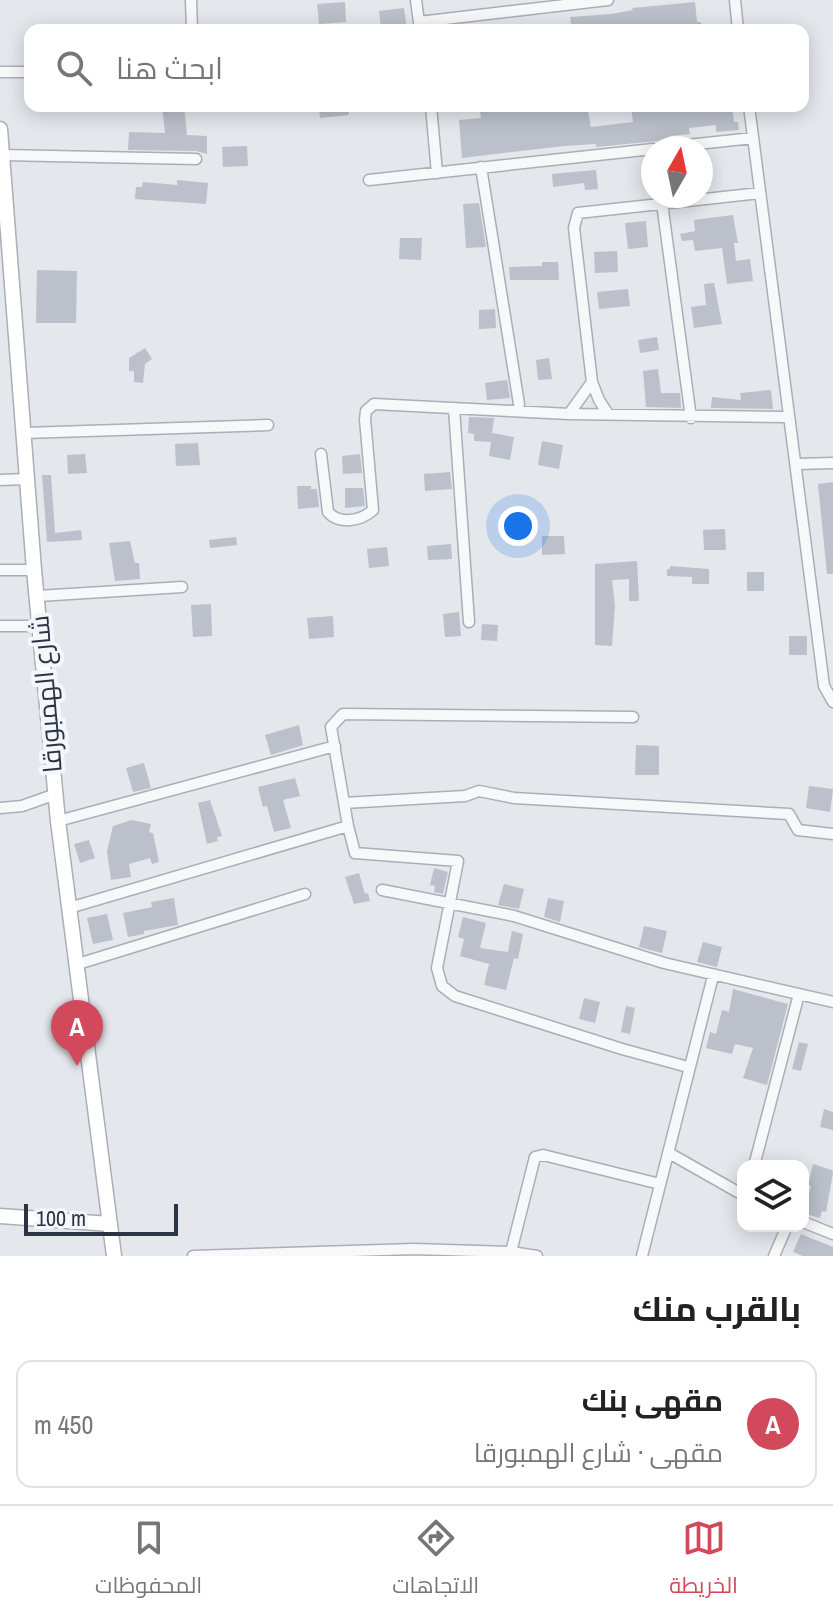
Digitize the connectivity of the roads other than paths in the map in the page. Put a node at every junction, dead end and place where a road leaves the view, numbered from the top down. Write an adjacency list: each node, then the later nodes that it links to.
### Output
1 (191, 0): 5 (street)
2 (416, 0): 6 (street)
3 (608, 0): 7 (street)
4 (735, 0): 8 (street)
5 (192, 24)
6 (420, 24)
7 (434, 24)
8 (737, 24)
9 (0, 72): 10 (street)
10 (24, 72)
11 (432, 112): 20 (street)
12 (750, 112): 14 (street)
13 (0, 129): 17 (street, شارع الهمبورقا)
14 (753, 138): 15 (street); 22 (street)
15 (713, 142)
16 (641, 150): 19 (street)
17 (1, 151): 18 (street); 34 (street, شارع الهمبورقا)
18 (196, 159)
19 (481, 167): 20 (street); 27 (street)
20 (437, 173): 21 (street)
21 (369, 180)
22 (760, 193): 23 (street); 31 (street)
23 (713, 198)
24 (641, 205): 26 (street)
25 (663, 208): 32 (street)
26 (592, 382): 29 (street); 30 (street)
27 (519, 404)
28 (454, 408): 29 (street); 35 (street); 44 (street)
29 (569, 414): 30 (street)
30 (608, 414): 32 (street)
31 (787, 417): 32 (street); 37 (street)
32 (691, 418)
33 (268, 425): 34 (street)
34 (25, 433): 38 (street, شارع الهمبورقا)
35 (321, 454)
36 (833, 463): 37 (street)
37 (796, 464): 47 (street)
38 (28, 479): 39 (street); 41 (street, شارع الهمبورقا)
39 (0, 480)
40 (0, 570): 41 (street)
41 (34, 570): 43 (street, شارع الهمبورقا)
42 (182, 587): 43 (street)
43 (38, 596): 46 (street, شارع الهمبورقا)
44 (469, 622)
45 (0, 626): 46 (street)
46 (40, 626): 50 (street, شارع الهمبورقا)
47 (833, 702)
48 (633, 717): 49 (street)
49 (335, 746): 51 (street); 53 (street)
50 (56, 794): 52 (street); 53 (street, شارع الهمبورقا)
51 (344, 803): 54 (street); 55 (street)
52 (0, 808)
53 (58, 821): 59 (street, شارع الهمبورقا)
54 (348, 826): 58 (street); 59 (street)
55 (833, 834)
56 (382, 890): 58 (street)
57 (305, 894): 60 (street)
58 (450, 902): 61 (street); 64 (street)
59 (69, 908): 60 (street, شارع الهمبورقا)
60 (78, 964): 70 (street, شارع الهمبورقا)
61 (713, 976): 62 (street); 64 (street)
62 (799, 994): 63 (street); 66 (street)
63 (833, 1002)
64 (688, 1067): 65 (street)
65 (669, 1153): 67 (street); 68 (street)
66 (756, 1160)
67 (660, 1184): 74 (street); 78 (street)
68 (737, 1192)
69 (0, 1216): 70 (street)
70 (110, 1224): 75 (street, شارع الهمبورقا)
71 (809, 1224): 73 (street)
72 (784, 1232): 79 (street)
73 (833, 1234)
74 (511, 1252): 76 (street); 77 (street)
75 (114, 1256)
76 (193, 1256)
77 (537, 1256)
78 (642, 1256)
79 (774, 1256)

